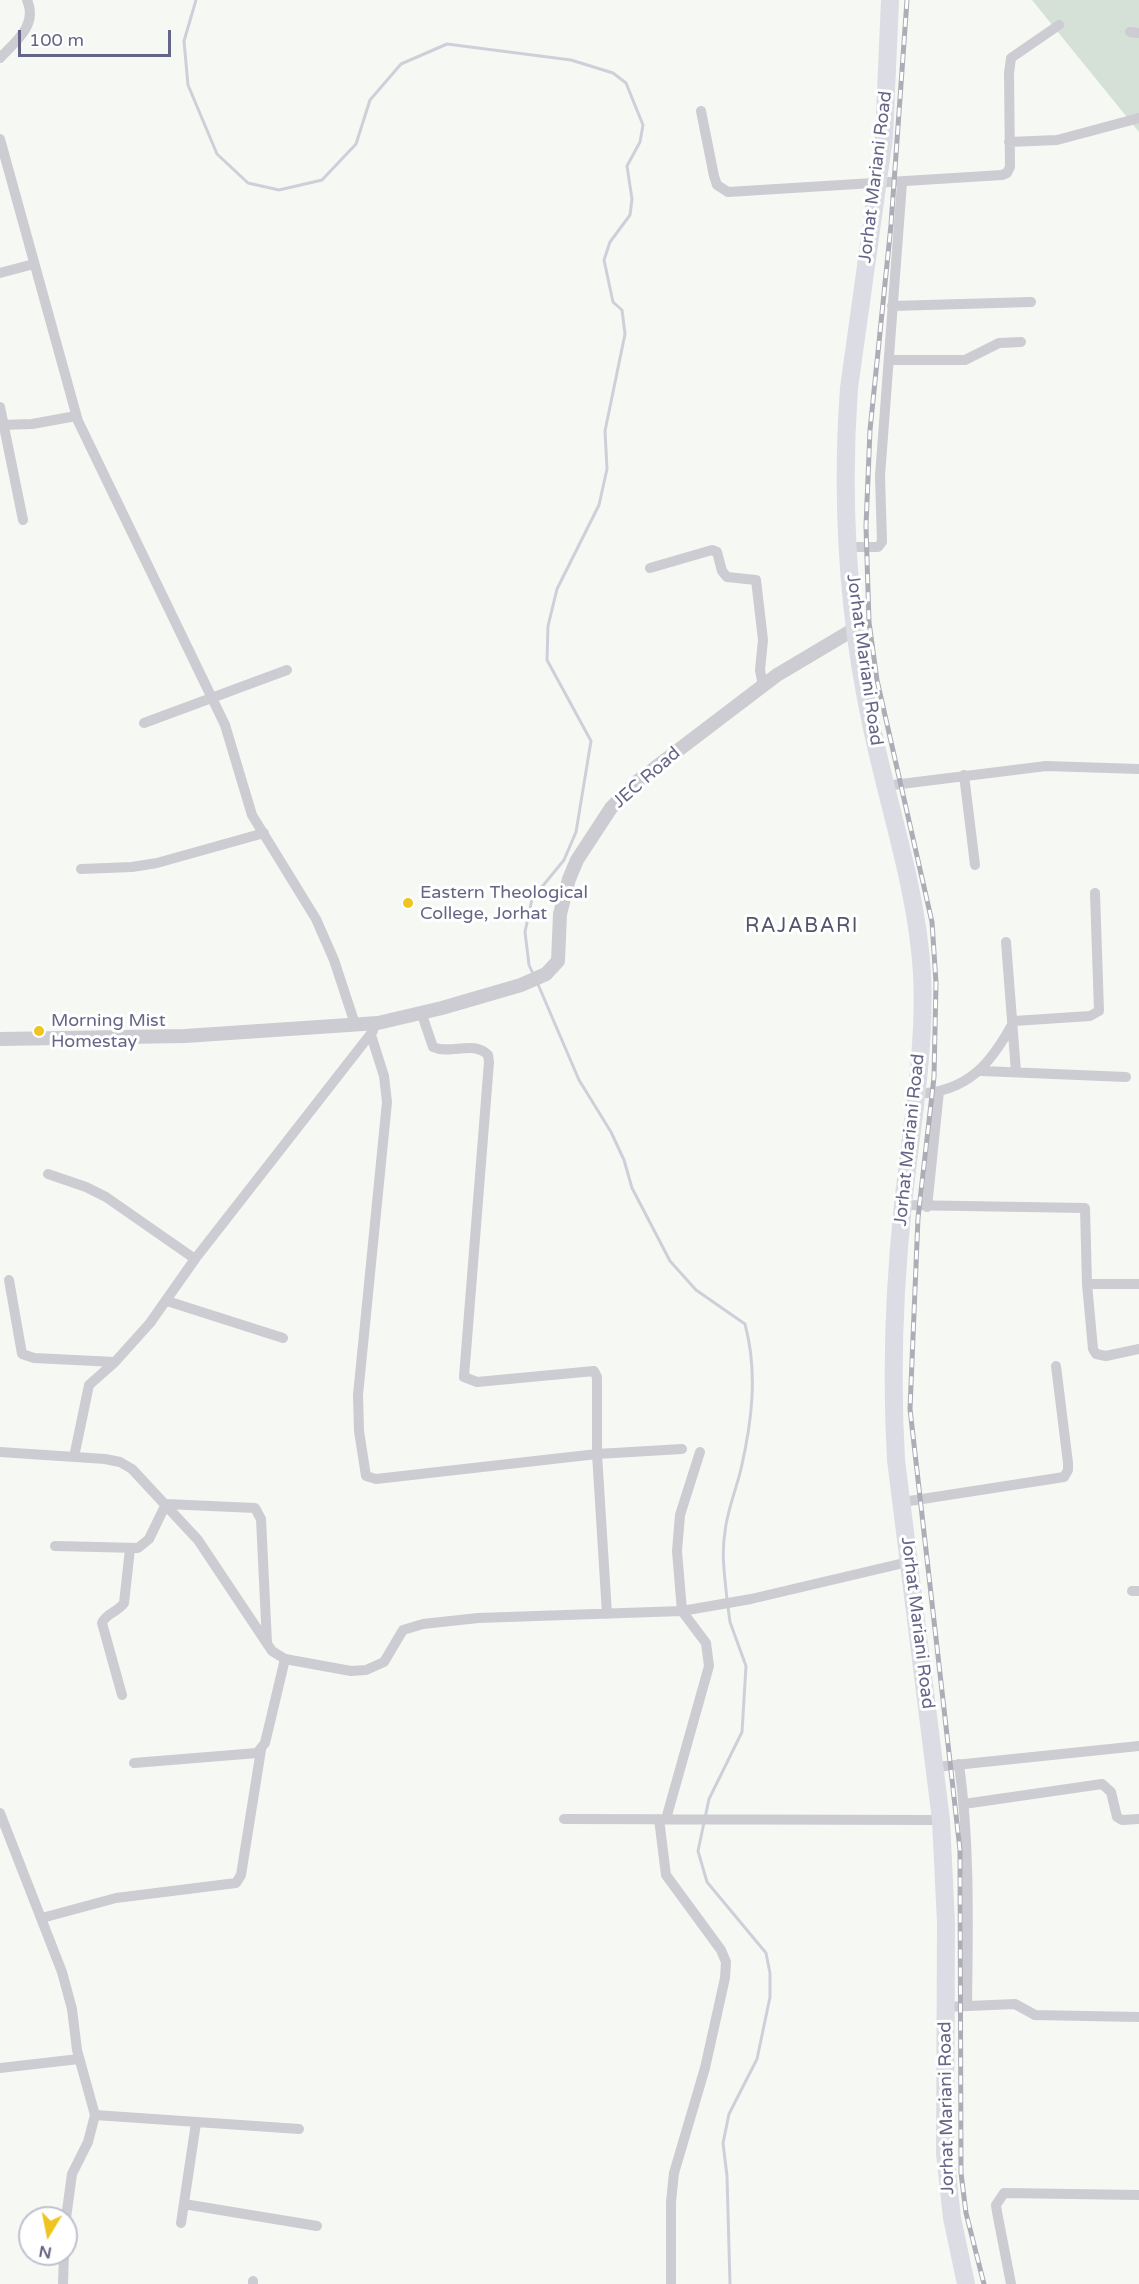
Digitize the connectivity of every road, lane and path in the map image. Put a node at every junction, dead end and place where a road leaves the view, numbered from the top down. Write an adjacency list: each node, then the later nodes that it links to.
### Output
1 (27, 0): 4 (street)
2 (890, 0): 10 (highway, Jorhat Mariani Road)
3 (1059, 25): 8 (street)
4 (0, 58)
5 (701, 111): 10 (street)
6 (1139, 118): 8 (street)
7 (0, 139): 11 (street)
8 (1009, 142): 9 (street)
9 (902, 183): 10 (street); 14 (street)
10 (879, 185): 21 (highway, Jorhat Mariani Road)
11 (34, 264): 12 (street); 18 (street)
12 (0, 273)
13 (1031, 302): 14 (street)
14 (892, 306): 16 (street)
15 (1021, 342): 16 (street)
16 (889, 360): 21 (street)
17 (0, 407): 19 (street)
18 (76, 416): 19 (street); 26 (street)
19 (2, 425): 20 (street)
20 (23, 520)
21 (849, 547): 23 (highway, Jorhat Mariani Road)
22 (650, 568): 25 (street)
23 (856, 628): 25 (street, JEC Road); 30 (highway, Jorhat Mariani Road)
24 (287, 670): 26 (street)
25 (763, 686): 36 (street, JEC Road)
26 (212, 698): 27 (street); 31 (street)
27 (144, 723)
28 (1139, 769): 29 (street)
29 (964, 775): 30 (street); 32 (street)
30 (885, 786): 45 (highway, Jorhat Mariani Road)
31 (264, 833): 33 (street); 38 (street)
32 (975, 865)
33 (81, 869)
34 (1095, 893): 37 (street)
35 (1006, 942): 37 (street)
36 (422, 1012): 39 (street, JEC Road); 61 (street)
37 (1014, 1021): 41 (street); 42 (street)
38 (355, 1024): 39 (street, JEC Road); 40 (street, JEC Road)
39 (374, 1029): 49 (street); 61 (street)
40 (0, 1039)
41 (982, 1071): 42 (street); 44 (street)
42 (1016, 1072): 43 (street)
43 (1126, 1077)
44 (939, 1091): 45 (street); 48 (street)
45 (916, 1094): 47 (highway, Jorhat Mariani Road)
46 (48, 1174): 49 (street)
47 (903, 1205): 48 (street); 63 (highway, Jorhat Mariani Road)
48 (927, 1207): 51 (street)
49 (195, 1259): 53 (street)
50 (9, 1280): 56 (street)
51 (1087, 1284): 52 (street); 55 (street)
52 (1139, 1284)
53 (167, 1301): 54 (street); 56 (street)
54 (283, 1338)
55 (1139, 1348)
56 (115, 1362): 62 (street)
57 (1056, 1366): 63 (street)
58 (682, 1449): 61 (street)
59 (0, 1452): 62 (street)
60 (700, 1452): 68 (street)
61 (597, 1454): 69 (street)
62 (74, 1457): 64 (street)
63 (903, 1502): 67 (highway, Jorhat Mariani Road)
64 (166, 1504): 66 (street); 70 (street); 70 (street)
65 (55, 1546): 66 (street)
66 (130, 1549): 72 (street)
67 (908, 1562): 68 (street); 77 (highway, Jorhat Mariani Road)
68 (682, 1611): 69 (street); 81 (street)
69 (607, 1614): 71 (street)
70 (267, 1643): 71 (street)
71 (285, 1659): 74 (street)
72 (122, 1695)
73 (1139, 1746): 76 (street)
74 (261, 1750): 75 (street); 84 (street)
75 (134, 1763)
76 (959, 1764): 77 (street); 78 (street)
77 (936, 1767): 83 (highway, Jorhat Mariani Road)
78 (964, 1804): 82 (street); 85 (street)
79 (0, 1813): 84 (street)
80 (564, 1819): 81 (street)
81 (662, 1819): 83 (street); 100 (street)
82 (1139, 1819)
83 (940, 1820): 86 (highway, Jorhat Mariani Road)
84 (42, 1918): 88 (street)
85 (967, 2006): 86 (street); 87 (street)
86 (945, 2007): 101 (highway, Jorhat Mariani Road)
87 (1139, 2017)
88 (79, 2059): 89 (street); 90 (street)
89 (0, 2068)
90 (95, 2115): 91 (street); 95 (street)
91 (196, 2123): 92 (street); 94 (street)
92 (299, 2129)
93 (1139, 2195): 102 (street)
94 (184, 2204): 96 (street); 97 (street)
95 (68, 2206)
96 (181, 2223)
97 (318, 2226)
98 (64, 2266): 99 (street)
99 (63, 2284)
100 (671, 2284)
101 (966, 2284)
102 (1011, 2284)

